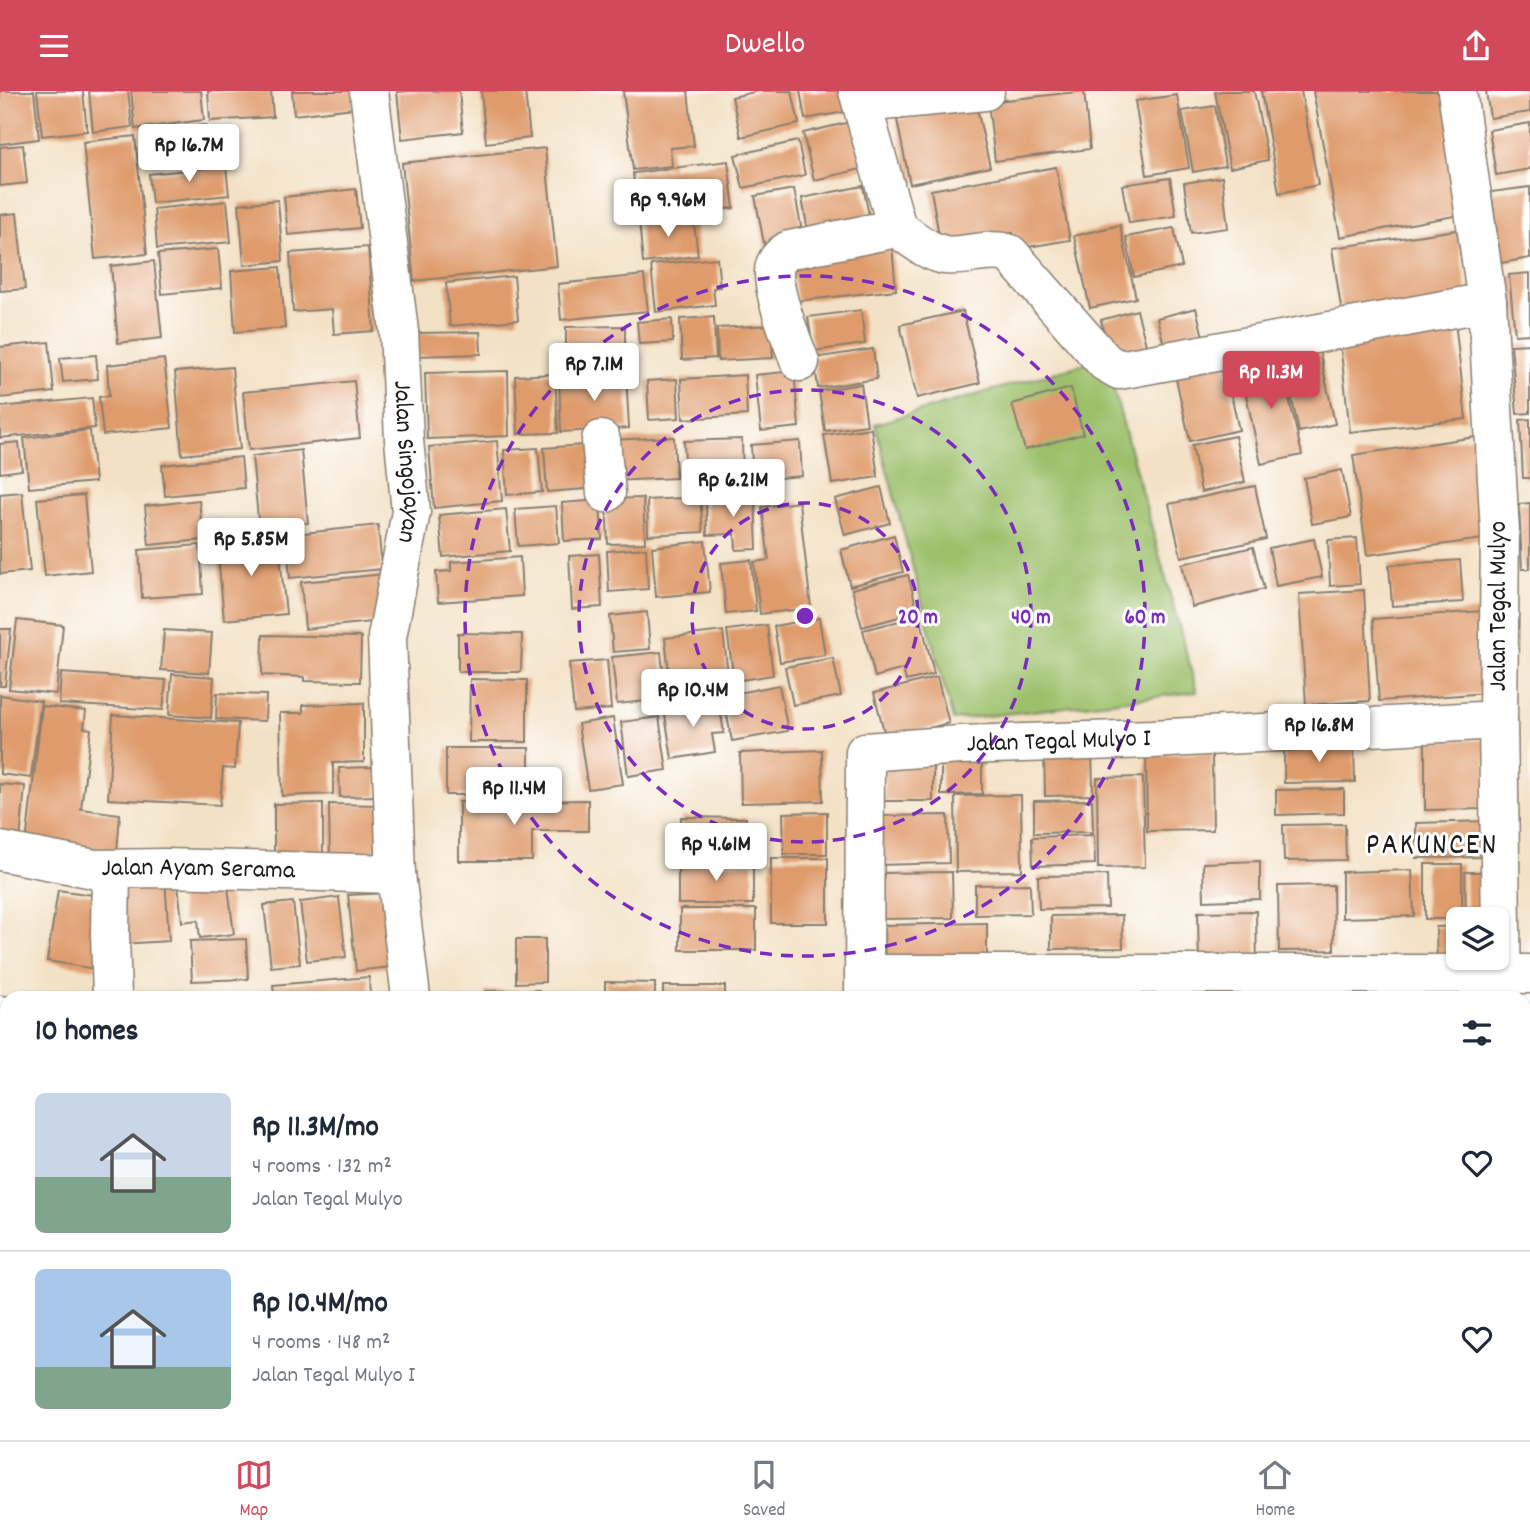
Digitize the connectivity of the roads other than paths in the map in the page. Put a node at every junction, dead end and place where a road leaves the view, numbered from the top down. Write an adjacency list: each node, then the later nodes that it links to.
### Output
1 (369, 91): 14 (street, Jalan Singojayan)
2 (985, 91): 4 (street)
3 (1457, 91): 6 (street, Jalan Tegal Mulyo)
4 (860, 97): 5 (street)
5 (897, 228): 6 (street); 7 (street)
6 (1488, 302): 10 (street, Jalan Tegal Mulyo)
7 (800, 362)
8 (601, 440): 9 (street)
9 (606, 493)
10 (1515, 593): 11 (street, Jalan Tegal Mulyo)
11 (1499, 720): 15 (street, Jalan Tegal Mulyo); 16 (street, Jalan Tegal Mulyo I)
12 (0, 851): 13 (street, Jalan Ayam Serama)
13 (111, 870): 14 (street, Jalan Ayam Serama); 17 (street)
14 (396, 873): 18 (street, Jalan Singojayan)
15 (1511, 981): 16 (street)
16 (864, 986)
17 (112, 991)
18 (410, 991)

